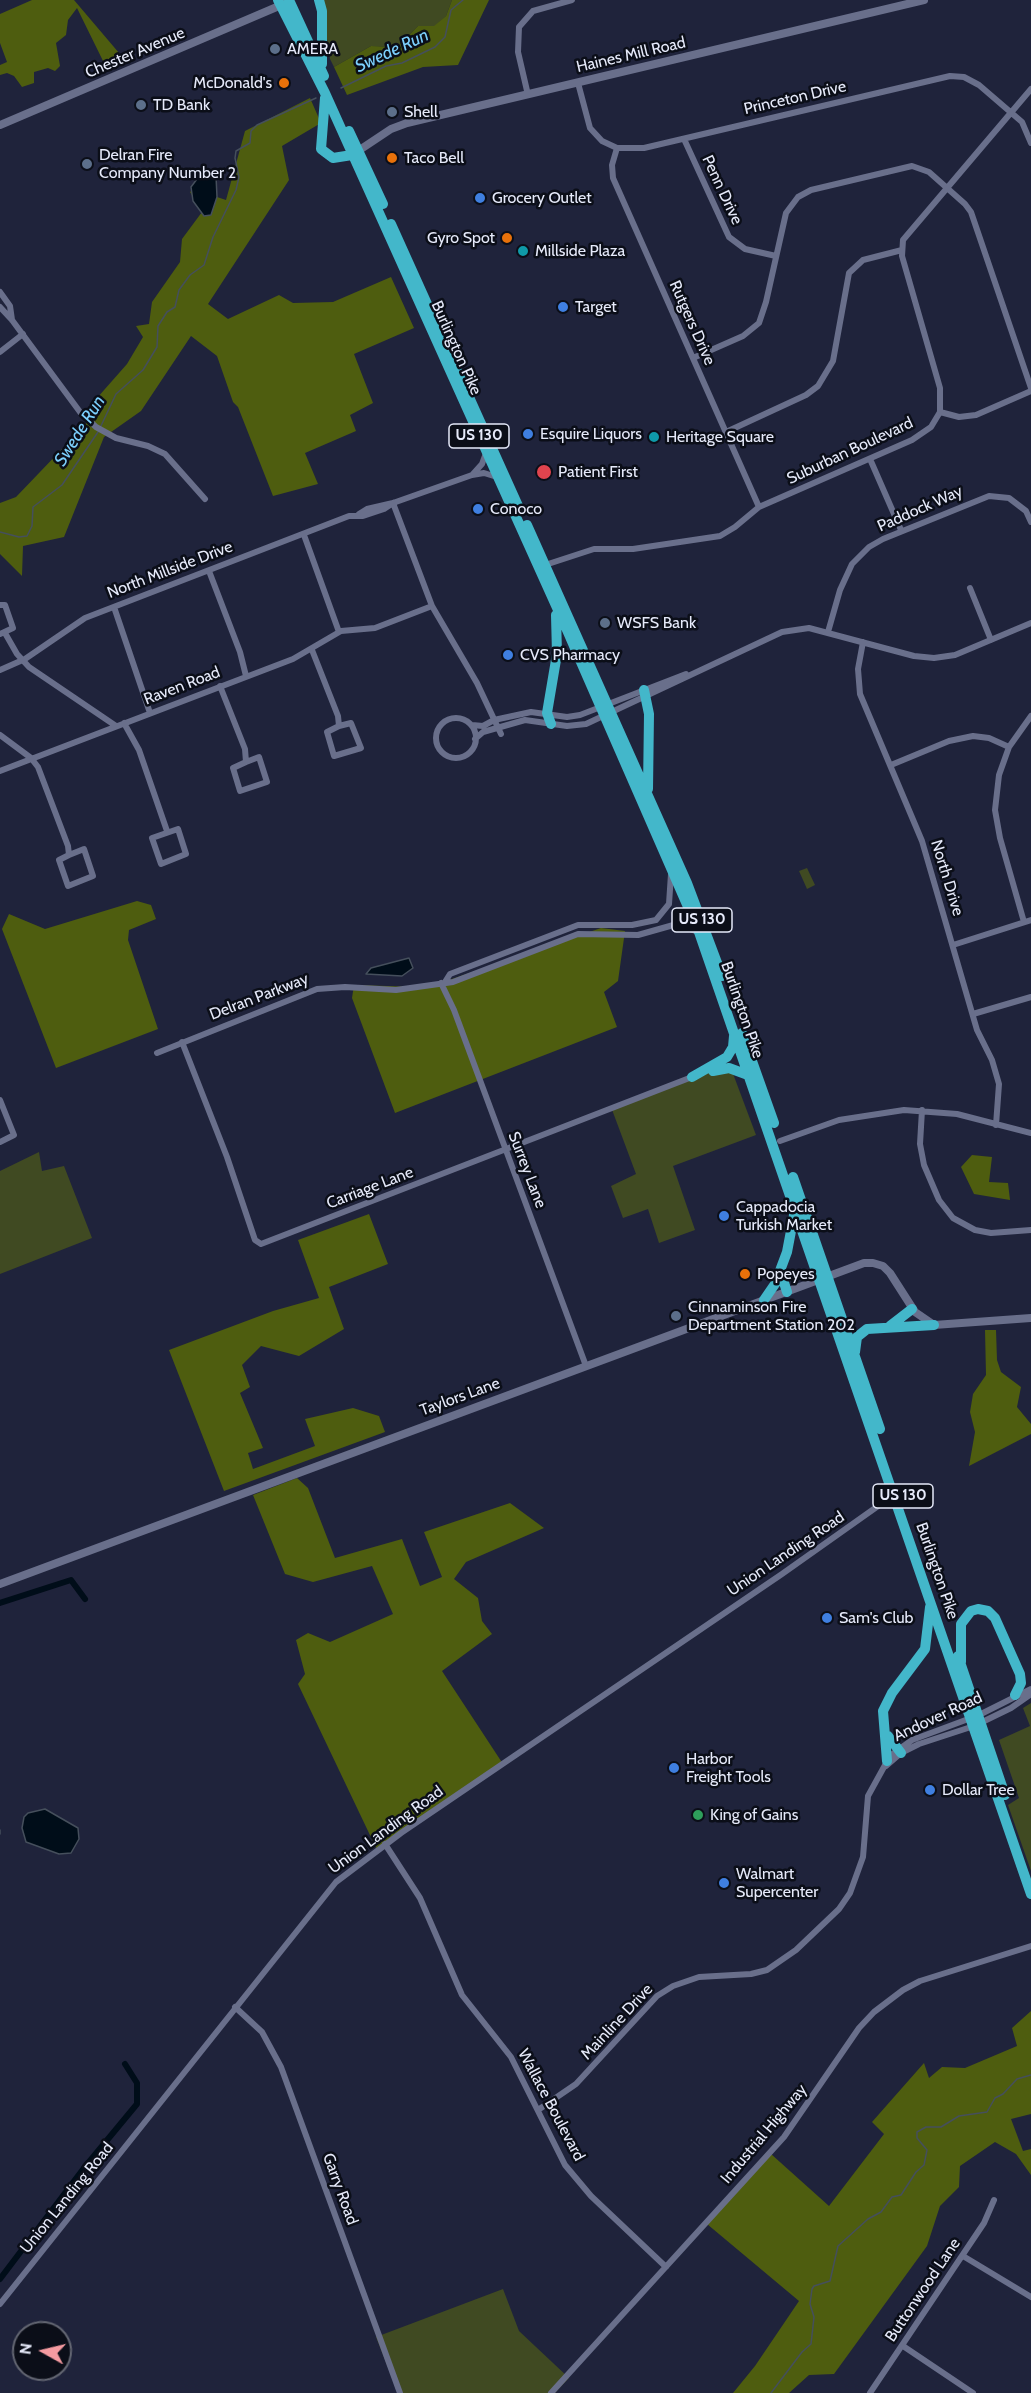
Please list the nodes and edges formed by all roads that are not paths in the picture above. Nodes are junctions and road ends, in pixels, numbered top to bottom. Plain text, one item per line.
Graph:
1 (319, 0) edge
2 (572, 0) edge
3 (924, 0) edge
4 (286, 2) edge
5 (323, 73) junction
6 (578, 83) junction
7 (1031, 89) edge
8 (325, 93) junction
9 (528, 95) junction
10 (1011, 112) junction
11 (0, 125) edge
12 (684, 139) junction
13 (1031, 143) edge
14 (617, 148) junction
15 (355, 152) junction
16 (947, 187) junction
17 (902, 250) junction
18 (776, 256) junction
19 (0, 292) edge
20 (0, 307) edge
21 (12, 320) junction
22 (23, 334) junction
23 (0, 352) edge
24 (693, 358) junction
25 (1031, 389) edge
26 (940, 412) junction
27 (726, 432) junction
28 (486, 452) junction
29 (870, 459) junction
30 (472, 475) junction
31 (498, 478) junction
32 (205, 498) dead end
33 (393, 502) junction
34 (759, 507) junction
35 (1031, 522) edge
36 (901, 530) junction
37 (304, 535) junction
38 (545, 565) junction
39 (209, 571) junction
40 (970, 588) dead end
41 (0, 605) edge
42 (555, 605) junction
43 (432, 606) junction
44 (114, 607) junction
45 (1031, 622) edge
46 (339, 632) junction
47 (828, 632) junction
48 (2, 633) edge
49 (991, 640) junction
50 (863, 642) junction
51 (312, 650) junction
52 (22, 660) junction
53 (0, 670) edge
54 (246, 676) junction
55 (220, 686) junction
56 (645, 693) junction
57 (606, 711) junction
58 (150, 713) junction
59 (1031, 716) edge
60 (549, 718) junction
61 (124, 723) junction
62 (472, 725) junction
63 (116, 726) junction
64 (339, 726) junction
65 (497, 727) junction
66 (0, 735) edge
67 (475, 739) junction
68 (1010, 747) junction
69 (31, 758) junction
70 (246, 762) junction
71 (891, 765) junction
72 (0, 771) edge
73 (648, 795) junction
74 (166, 831) junction
75 (69, 855) junction
76 (669, 863) junction
77 (1028, 921) edge
78 (699, 932) junction
79 (953, 945) junction
80 (443, 982) junction
81 (1031, 997) edge
82 (973, 1014) junction
83 (734, 1030) junction
84 (182, 1041) junction
85 (157, 1053) dead end
86 (748, 1075) junction
87 (693, 1077) junction
88 (0, 1100) edge
89 (922, 1110) junction
90 (996, 1125) junction
91 (1031, 1133) edge
92 (780, 1140) junction
93 (0, 1142) edge
94 (505, 1150) junction
95 (795, 1206) junction
96 (1031, 1230) edge
97 (781, 1269) junction
98 (824, 1278) junction
99 (787, 1292) junction
100 (764, 1300) junction
101 (912, 1309) junction
102 (1031, 1318) edge
103 (934, 1325) junction
104 (887, 1327) junction
105 (855, 1355) junction
106 (586, 1366) junction
107 (895, 1494) junction
108 (0, 1584) edge
109 (931, 1599) junction
110 (961, 1665) junction
111 (1031, 1689) edge
112 (1031, 1694) edge
113 (1015, 1695) junction
114 (976, 1720) junction
115 (885, 1731) junction
116 (899, 1751) junction
117 (885, 1764) junction
118 (385, 1844) junction
119 (1031, 1871) edge
120 (1031, 1894) edge
121 (1031, 1946) edge
122 (235, 2007) junction
123 (538, 2110) junction
124 (994, 2200) dead end
125 (963, 2256) junction
126 (666, 2266) junction
127 (1031, 2297) edge
128 (0, 2304) edge
129 (903, 2346) junction
130 (399, 2393) edge
131 (551, 2393) edge
132 (870, 2393) edge
133 (973, 2393) edge

1 - 5 highway
2 - 9 street
3 - 6 street, Haines Mill Road
4 - 5 highway, Burlington Pike / US 130
4 - 8 highway, Burlington Pike / US 130
4 - 11 street, Chester Avenue
5 - 15 highway, Burlington Pike / US 130
6 - 9 street, Haines Mill Road
6 - 14 street
7 - 10 street
8 - 15 highway, Burlington Pike / US 130
8 - 15 highway
9 - 15 street, Haines Mill Road
10 - 12 street, Princeton Drive
10 - 13 street, Princeton Drive
10 - 16 street
12 - 14 street, Princeton Drive
12 - 18 street, Penn Drive
14 - 24 street, Rutgers Drive
15 - 28 highway, Burlington Pike / US 130
15 - 38 highway, Burlington Pike / US 130
16 - 17 street
16 - 18 street
16 - 25 street
17 - 26 street
17 - 27 street
18 - 24 street
19 - 21 street
20 - 21 street
21 - 22 street
22 - 23 street
22 - 32 street
24 - 27 street, Rutgers Drive
25 - 26 street
26 - 29 street, Suburban Boulevard
27 - 34 street, Rutgers Drive
28 - 30 street
28 - 31 highway, Burlington Pike / US 130
29 - 34 street, Suburban Boulevard
29 - 36 street
30 - 31 street, North Millside Drive
30 - 33 street, North Millside Drive
31 - 42 highway, Burlington Pike / US 130
33 - 37 street, North Millside Drive
33 - 43 street
34 - 38 street, Suburban Boulevard
35 - 36 street, Paddock Way
36 - 47 street, Paddock Way
37 - 39 street, North Millside Drive
37 - 46 street
38 - 57 highway, Burlington Pike / US 130
39 - 44 street, North Millside Drive
39 - 54 street
40 - 49 street
41 - 48 street
42 - 57 highway, Burlington Pike / US 130
42 - 60 highway
43 - 46 street
43 - 65 street
44 - 52 street, North Millside Drive
44 - 58 street
45 - 49 street
46 - 51 street, Raven Road
47 - 50 street
47 - 56 street
48 - 52 street
49 - 50 street
50 - 71 street, North Drive
51 - 54 street, Raven Road
51 - 64 street
52 - 53 street, North Millside Drive
52 - 63 street
54 - 55 street, Raven Road
55 - 58 street, Raven Road
55 - 70 street
56 - 57 street
56 - 73 highway
57 - 60 street
57 - 60 street
57 - 73 highway, Burlington Pike / US 130
57 - 76 highway, Burlington Pike / US 130
58 - 61 street, Raven Road
59 - 68 street
60 - 65 street
60 - 65 street
61 - 63 street, Raven Road
61 - 74 street
62 - 65 street
62 - 67 street
62 - 67 street
63 - 69 street, Raven Road
64 - 64 street
65 - 67 street
66 - 69 street
68 - 71 street
68 - 77 street
69 - 72 street, Raven Road
69 - 75 street
70 - 70 street
71 - 79 street, North Drive
73 - 92 highway, Burlington Pike / US 130
74 - 74 street
75 - 75 street
76 - 78 highway, Burlington Pike / US 130
76 - 80 street, Delran Parkway
77 - 79 street
78 - 80 street, Delran Parkway
78 - 83 highway, Burlington Pike / US 130
79 - 82 street, North Drive
80 - 84 street, Delran Parkway
80 - 94 street, Surrey Lane
81 - 82 street
82 - 90 street, North Drive
83 - 86 highway, Burlington Pike / US 130
83 - 87 highway
84 - 85 street, Delran Parkway
84 - 94 street, Carriage Lane
86 - 87 highway
86 - 95 highway, Burlington Pike / US 130
87 - 94 street, Carriage Lane
88 - 93 street
89 - 90 street
89 - 92 street
89 - 96 street
90 - 91 street
92 - 98 highway, Burlington Pike / US 130
94 - 106 street, Surrey Lane
95 - 97 highway
95 - 98 highway, Burlington Pike / US 130
97 - 99 highway
97 - 100 highway
98 - 99 street, Taylors Lane
98 - 101 street, Taylors Lane
98 - 105 highway, Burlington Pike / US 130
98 - 107 highway, Burlington Pike / US 130
99 - 100 street, Taylors Lane
100 - 106 street, Taylors Lane
101 - 103 street
101 - 104 highway
102 - 103 street
103 - 104 highway
104 - 105 highway
105 - 110 highway, Burlington Pike / US 130
106 - 108 street, Taylors Lane
107 - 109 highway, Burlington Pike / US 130
107 - 118 street, Union Landing Road
109 - 114 highway, Burlington Pike / US 130
109 - 115 highway
110 - 113 highway
110 - 114 highway, Burlington Pike / US 130
111 - 113 street, Andover Road
112 - 114 street, Andover Road
113 - 114 street, Andover Road
114 - 116 street, Andover Road
114 - 119 highway, Burlington Pike / US 130
114 - 120 highway, Burlington Pike / US 130
115 - 116 highway
115 - 117 highway
116 - 117 street, Andover Road
117 - 123 street, Mainline Drive
118 - 122 street, Union Landing Road
118 - 123 street, Wallace Boulevard
121 - 126 street, Industrial Highway
122 - 128 street, Union Landing Road
122 - 130 street, Garry Road
123 - 126 street, Wallace Boulevard
124 - 125 street, Buttonwood Lane
125 - 127 street
125 - 129 street, Buttonwood Lane
126 - 131 street, Industrial Highway
129 - 132 street, Buttonwood Lane
129 - 133 street

